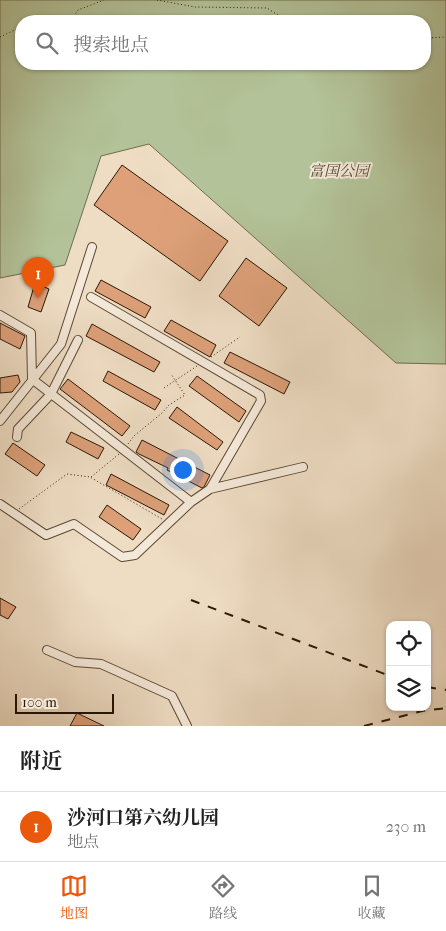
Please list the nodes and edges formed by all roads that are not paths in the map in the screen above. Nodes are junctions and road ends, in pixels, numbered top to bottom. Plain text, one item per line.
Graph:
1 (92, 247) dead end
2 (91, 297) dead end
3 (0, 315) edge
4 (78, 340) dead end
5 (32, 380) junction
6 (51, 394) junction
7 (0, 420) edge
8 (17, 437) dead end
9 (303, 467) dead end
10 (210, 489) junction
11 (191, 502) junction
12 (0, 504) edge
13 (48, 650) dead end
14 (187, 726) edge

1 - 5 street
2 - 10 street
3 - 5 street
4 - 6 street
5 - 6 street
5 - 7 street
6 - 8 street
6 - 11 street
9 - 10 street
10 - 11 street
11 - 12 street
13 - 14 street

